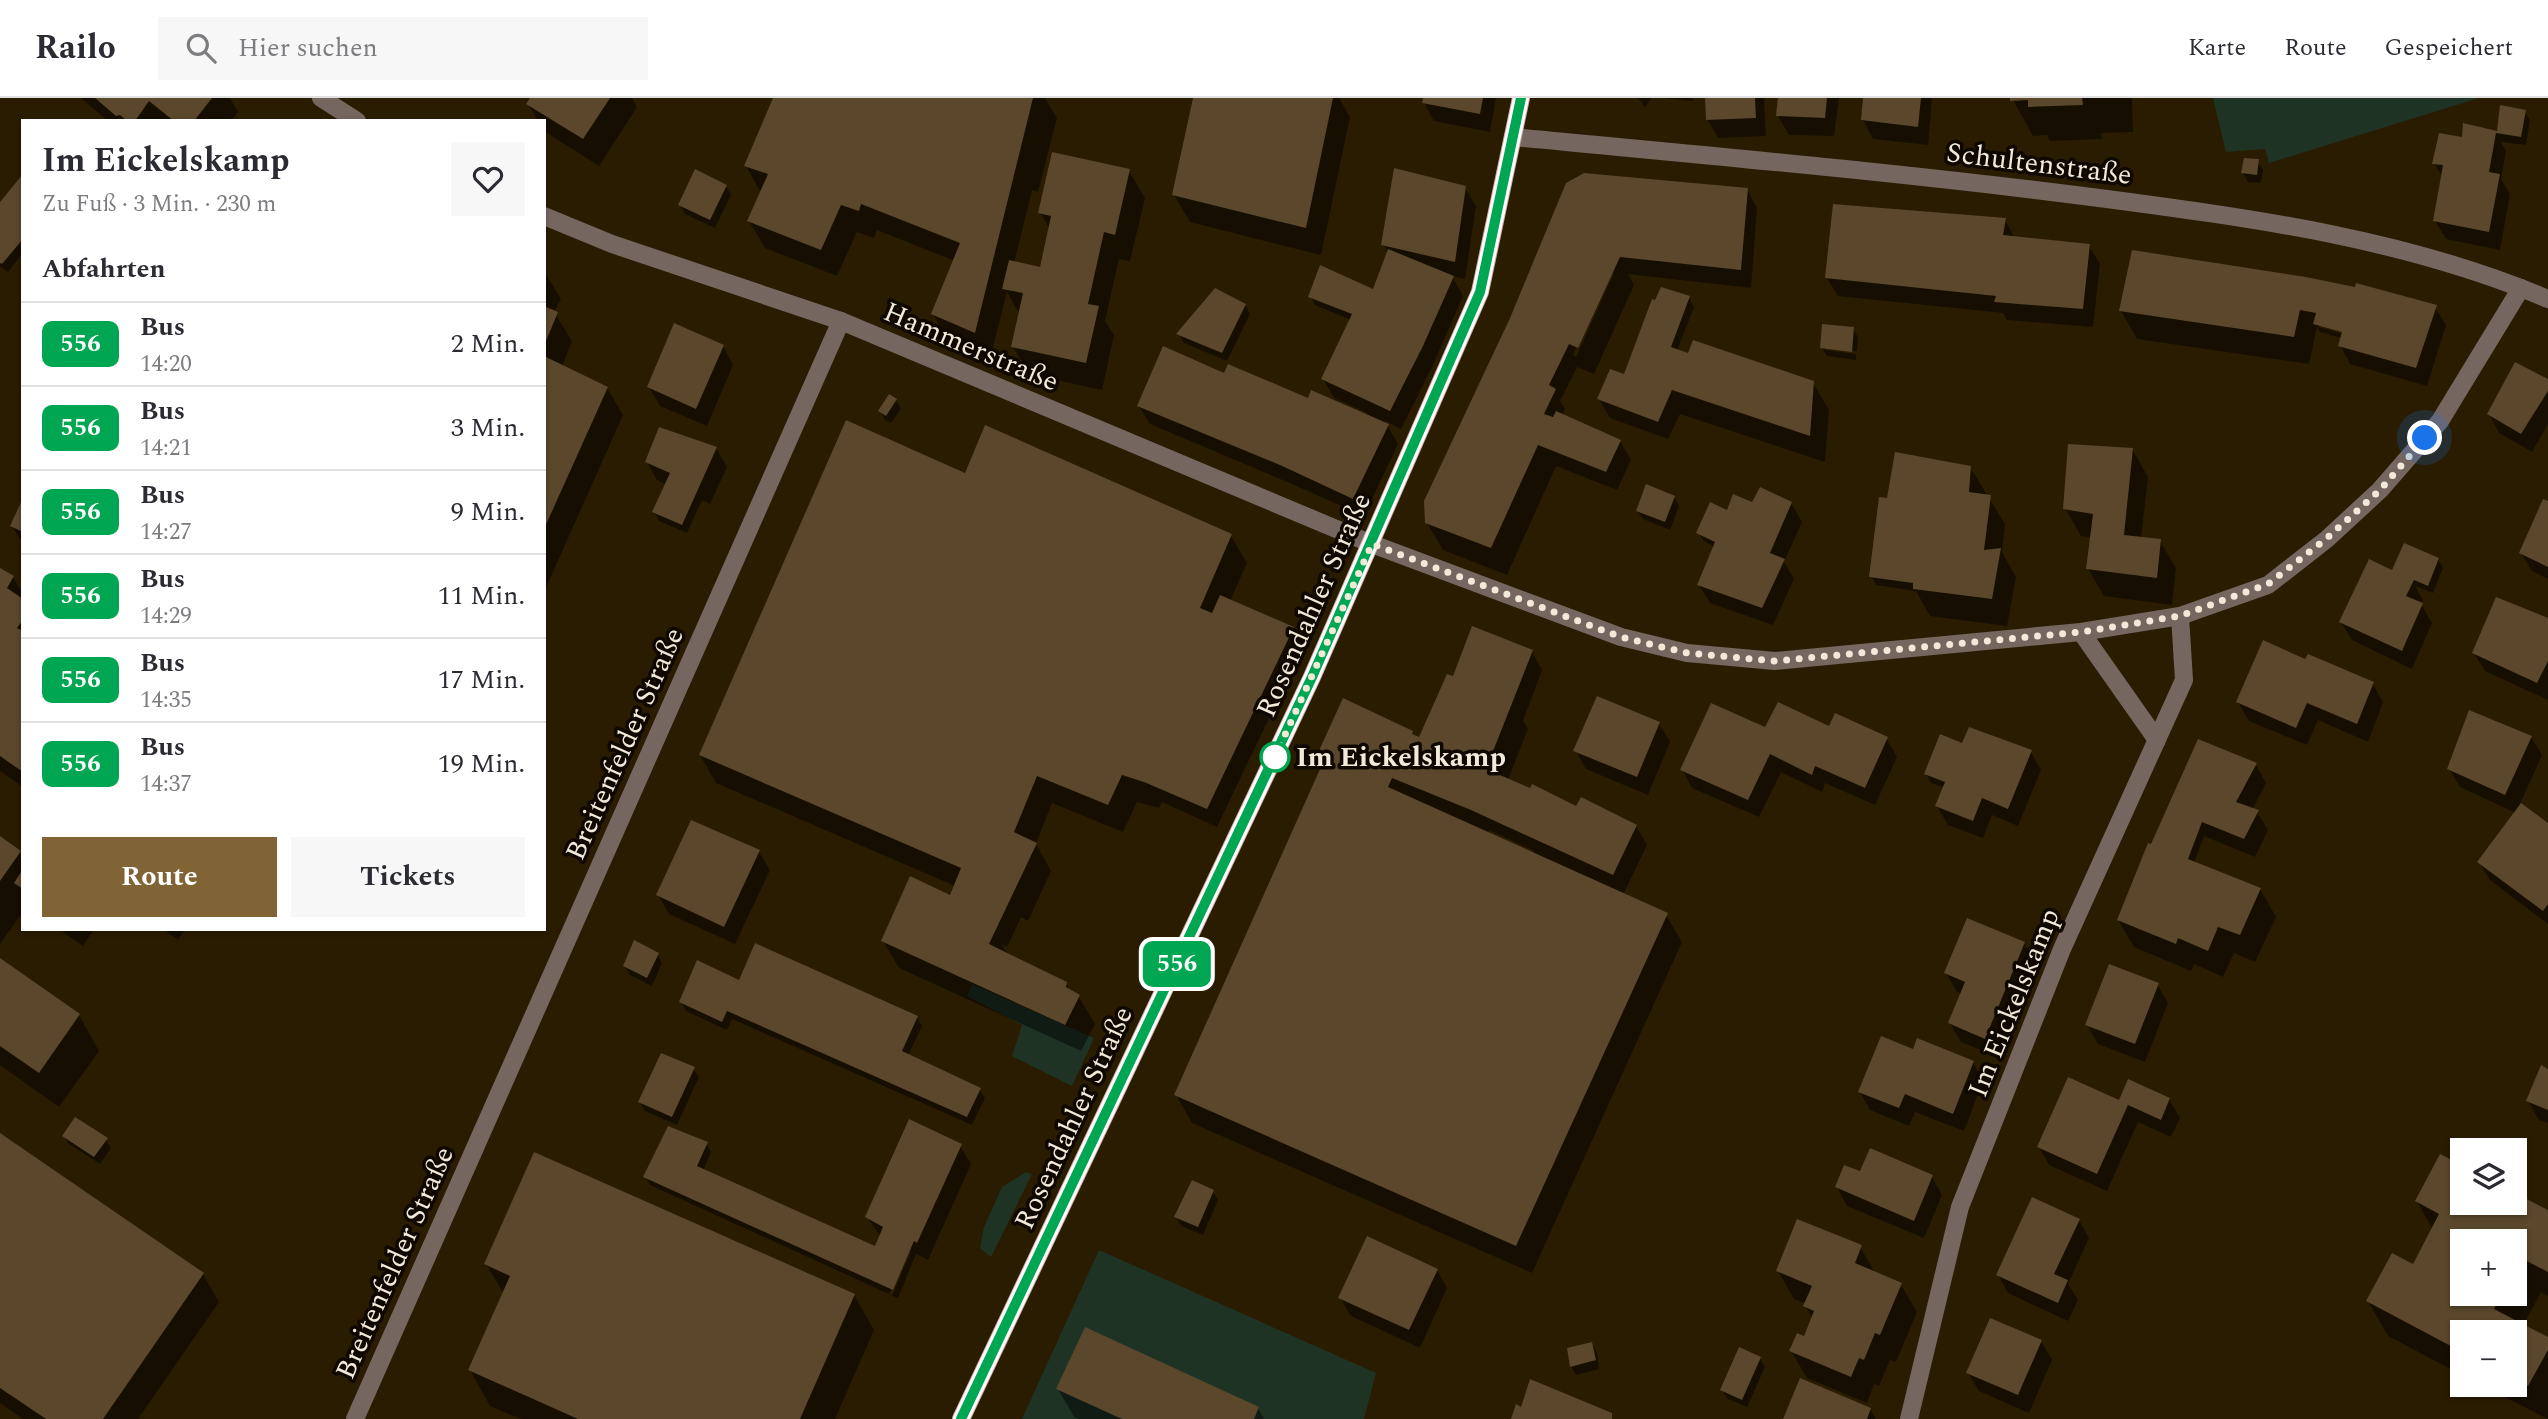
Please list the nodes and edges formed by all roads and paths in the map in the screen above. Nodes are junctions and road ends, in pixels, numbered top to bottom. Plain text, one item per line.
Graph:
1 (321, 98) edge
2 (1521, 98) edge
3 (355, 119) edge
4 (1513, 137) junction
5 (546, 217) edge
6 (2521, 288) junction
7 (2548, 299) edge
8 (841, 321) junction
9 (1372, 544) junction
10 (2180, 616) junction
11 (2081, 632) junction
12 (2157, 740) junction
13 (355, 1419) edge
14 (961, 1419) edge
15 (1909, 1419) edge

1 - 3 street
2 - 4 main road, Rosendahler Straße
4 - 6 street, Schultenstraße
4 - 9 main road, Rosendahler Straße
5 - 8 street, Hammerstraße
6 - 7 street, Schultenstraße
6 - 10 street
8 - 9 street, Hammerstraße
8 - 13 street, Breitenfelder Straße
9 - 11 street
9 - 14 main road, Rosendahler Straße
10 - 11 street
10 - 12 street, Im Eickelskamp
11 - 12 street
12 - 15 street, Im Eickelskamp

